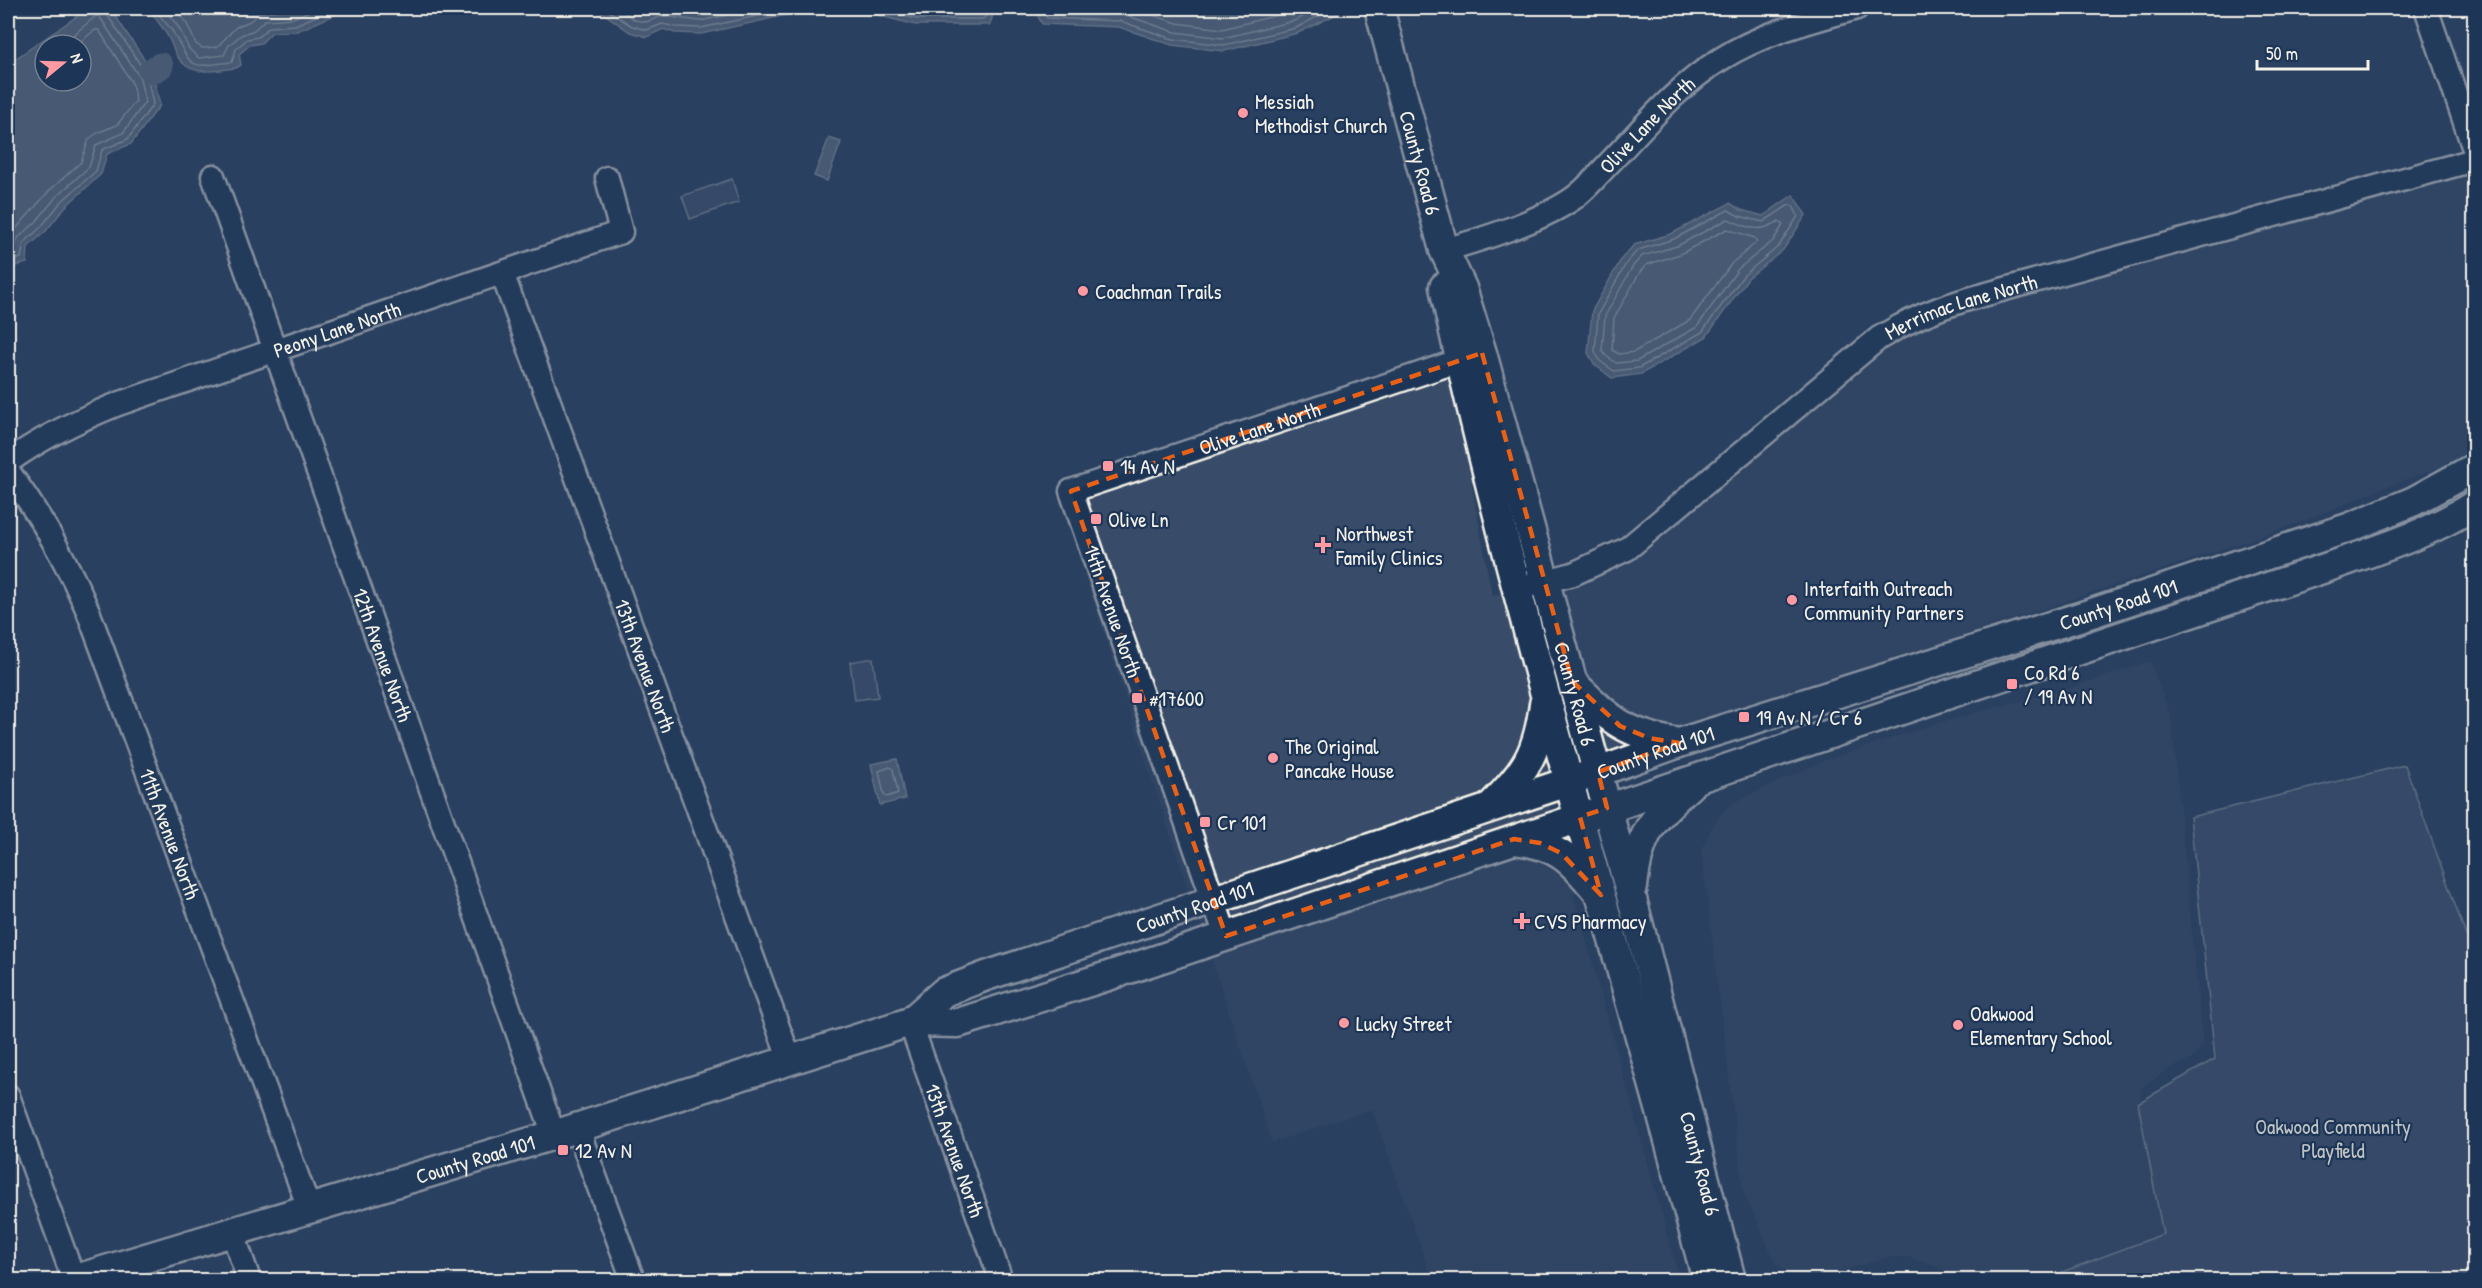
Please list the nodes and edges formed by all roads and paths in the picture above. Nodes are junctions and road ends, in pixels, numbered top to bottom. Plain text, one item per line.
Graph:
1 (1379, 8) edge
2 (1857, 8) edge
3 (2426, 8) edge
4 (2475, 149) edge
5 (2475, 160) edge
6 (213, 176) dead end
7 (607, 178) dead end
8 (1444, 250) junction
9 (501, 273) junction
10 (275, 351) junction
11 (1471, 356) junction
12 (8, 462) edge
13 (2475, 468) edge
14 (8, 471) edge
15 (1071, 491) joint
16 (2475, 505) edge
17 (1531, 585) junction
18 (1572, 681) junction
19 (1545, 696) junction
20 (1679, 743) junction
21 (1598, 772) junction
22 (1696, 780) junction
23 (1569, 781) junction
24 (1490, 807) junction
25 (1607, 808) junction
26 (1580, 817) junction
27 (1514, 839) junction
28 (1601, 895) junction
29 (1214, 898) junction
30 (1632, 898) junction
31 (1226, 936) junction
32 (910, 1022) junction
33 (790, 1060) junction
34 (8, 1096) edge
35 (567, 1131) junction
36 (309, 1208) junction
37 (232, 1232) junction
38 (74, 1280) edge
39 (249, 1281) edge
40 (633, 1281) edge
41 (1001, 1281) edge
42 (1707, 1281) edge
43 (1731, 1281) edge

1 - 8 main road, County Road 6
2 - 8 street, Olive Lane North
3 - 4 street
5 - 17 street, Merrimac Lane North
6 - 10 street, 12th Avenue North
7 - 9 street, Peony Lane North
8 - 11 main road, County Road 6
9 - 10 street, Peony Lane North
9 - 33 street, 13th Avenue North
10 - 12 street, Peony Lane North
10 - 35 street, 12th Avenue North
11 - 15 street, Olive Lane North
11 - 17 main road, County Road 6
13 - 20 main road, County Road 101
14 - 36 street, 11th Avenue North
15 - 29 street, 14th Avenue North
16 - 22 main road, County Road 101
17 - 18 main road, County Road 6
17 - 19 main road, County Road 6
18 - 20 main road
18 - 21 main road, County Road 6
19 - 23 main road, County Road 6
19 - 24 main road
20 - 21 main road, County Road 101
21 - 23 main road, County Road 101
21 - 25 main road, County Road 6
22 - 25 main road, County Road 101
22 - 30 main road
23 - 24 main road, County Road 101
23 - 26 main road, County Road 6
24 - 29 main road, County Road 101
25 - 26 main road, County Road 101
25 - 30 main road, County Road 6
26 - 27 main road, County Road 101
26 - 28 main road, County Road 6
27 - 28 main road
27 - 31 main road, County Road 101
28 - 42 main road, County Road 6
29 - 31 street, 14th Avenue North
29 - 32 main road, County Road 101
30 - 43 main road, County Road 6
31 - 32 main road, County Road 101
32 - 33 main road, County Road 101
32 - 41 street, 13th Avenue North
33 - 35 main road, County Road 101
34 - 38 street
35 - 36 main road, County Road 101
35 - 40 street, 12th Avenue North
36 - 37 main road, County Road 101
37 - 38 main road, County Road 101
37 - 39 street

